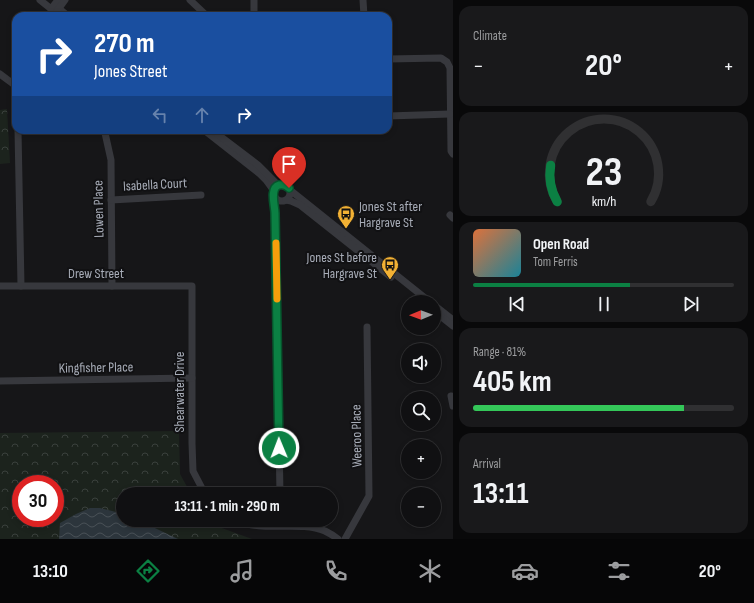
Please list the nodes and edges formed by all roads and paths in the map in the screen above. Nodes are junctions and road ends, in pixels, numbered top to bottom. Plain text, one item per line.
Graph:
1 (40, 0) edge
2 (48, 0) edge
3 (66, 0) edge
4 (190, 0) edge
5 (254, 0) edge
6 (363, 0) edge
7 (57, 9) edge
8 (203, 12) edge
9 (254, 12) edge
10 (364, 12) edge
11 (392, 59) edge
12 (450, 60) edge
13 (0, 74) edge
14 (12, 83) edge
15 (450, 114) junction
16 (392, 116) edge
17 (18, 134) edge
18 (105, 134) edge
19 (209, 134) edge
20 (217, 134) edge
21 (453, 154) edge
22 (275, 190) junction
23 (290, 190) junction
24 (201, 195) dead end
25 (111, 200) junction
26 (285, 201) junction
27 (275, 213) junction
28 (0, 286) edge
29 (21, 286) junction
30 (112, 286) junction
31 (192, 286) joint
32 (414, 295) edge
33 (421, 295) edge
34 (441, 311) edge
35 (441, 317) edge
36 (453, 320) edge
37 (453, 326) edge
38 (367, 327) dead end
39 (192, 378) junction
40 (0, 381) edge
41 (450, 396) dead end
42 (453, 406) edge
43 (201, 487) edge
44 (280, 487) edge
45 (309, 527) edge
46 (338, 539) edge
47 (345, 539) edge

1 - 7 street
2 - 7 street
3 - 7 street
4 - 8 street
5 - 9 street
6 - 10 street
11 - 12 street
12 - 15 street
13 - 14 street
15 - 16 street
15 - 21 street
17 - 29 street
18 - 25 street, Lowen Place
19 - 22 street
20 - 22 street
22 - 23 street
22 - 26 street
22 - 27 street
23 - 26 street
23 - 33 street
24 - 25 street, Isabella Court
25 - 30 street, Lowen Place
26 - 27 street
26 - 32 street
27 - 44 street
28 - 29 street, Drew Street
29 - 30 street, Drew Street
30 - 31 street, Drew Street
31 - 39 street, Shearwater Drive
34 - 36 street
35 - 37 street
38 - 47 street, Weeroo Place
39 - 40 street, Kingfisher Place
39 - 43 street, Shearwater Drive
41 - 42 street
45 - 46 street

